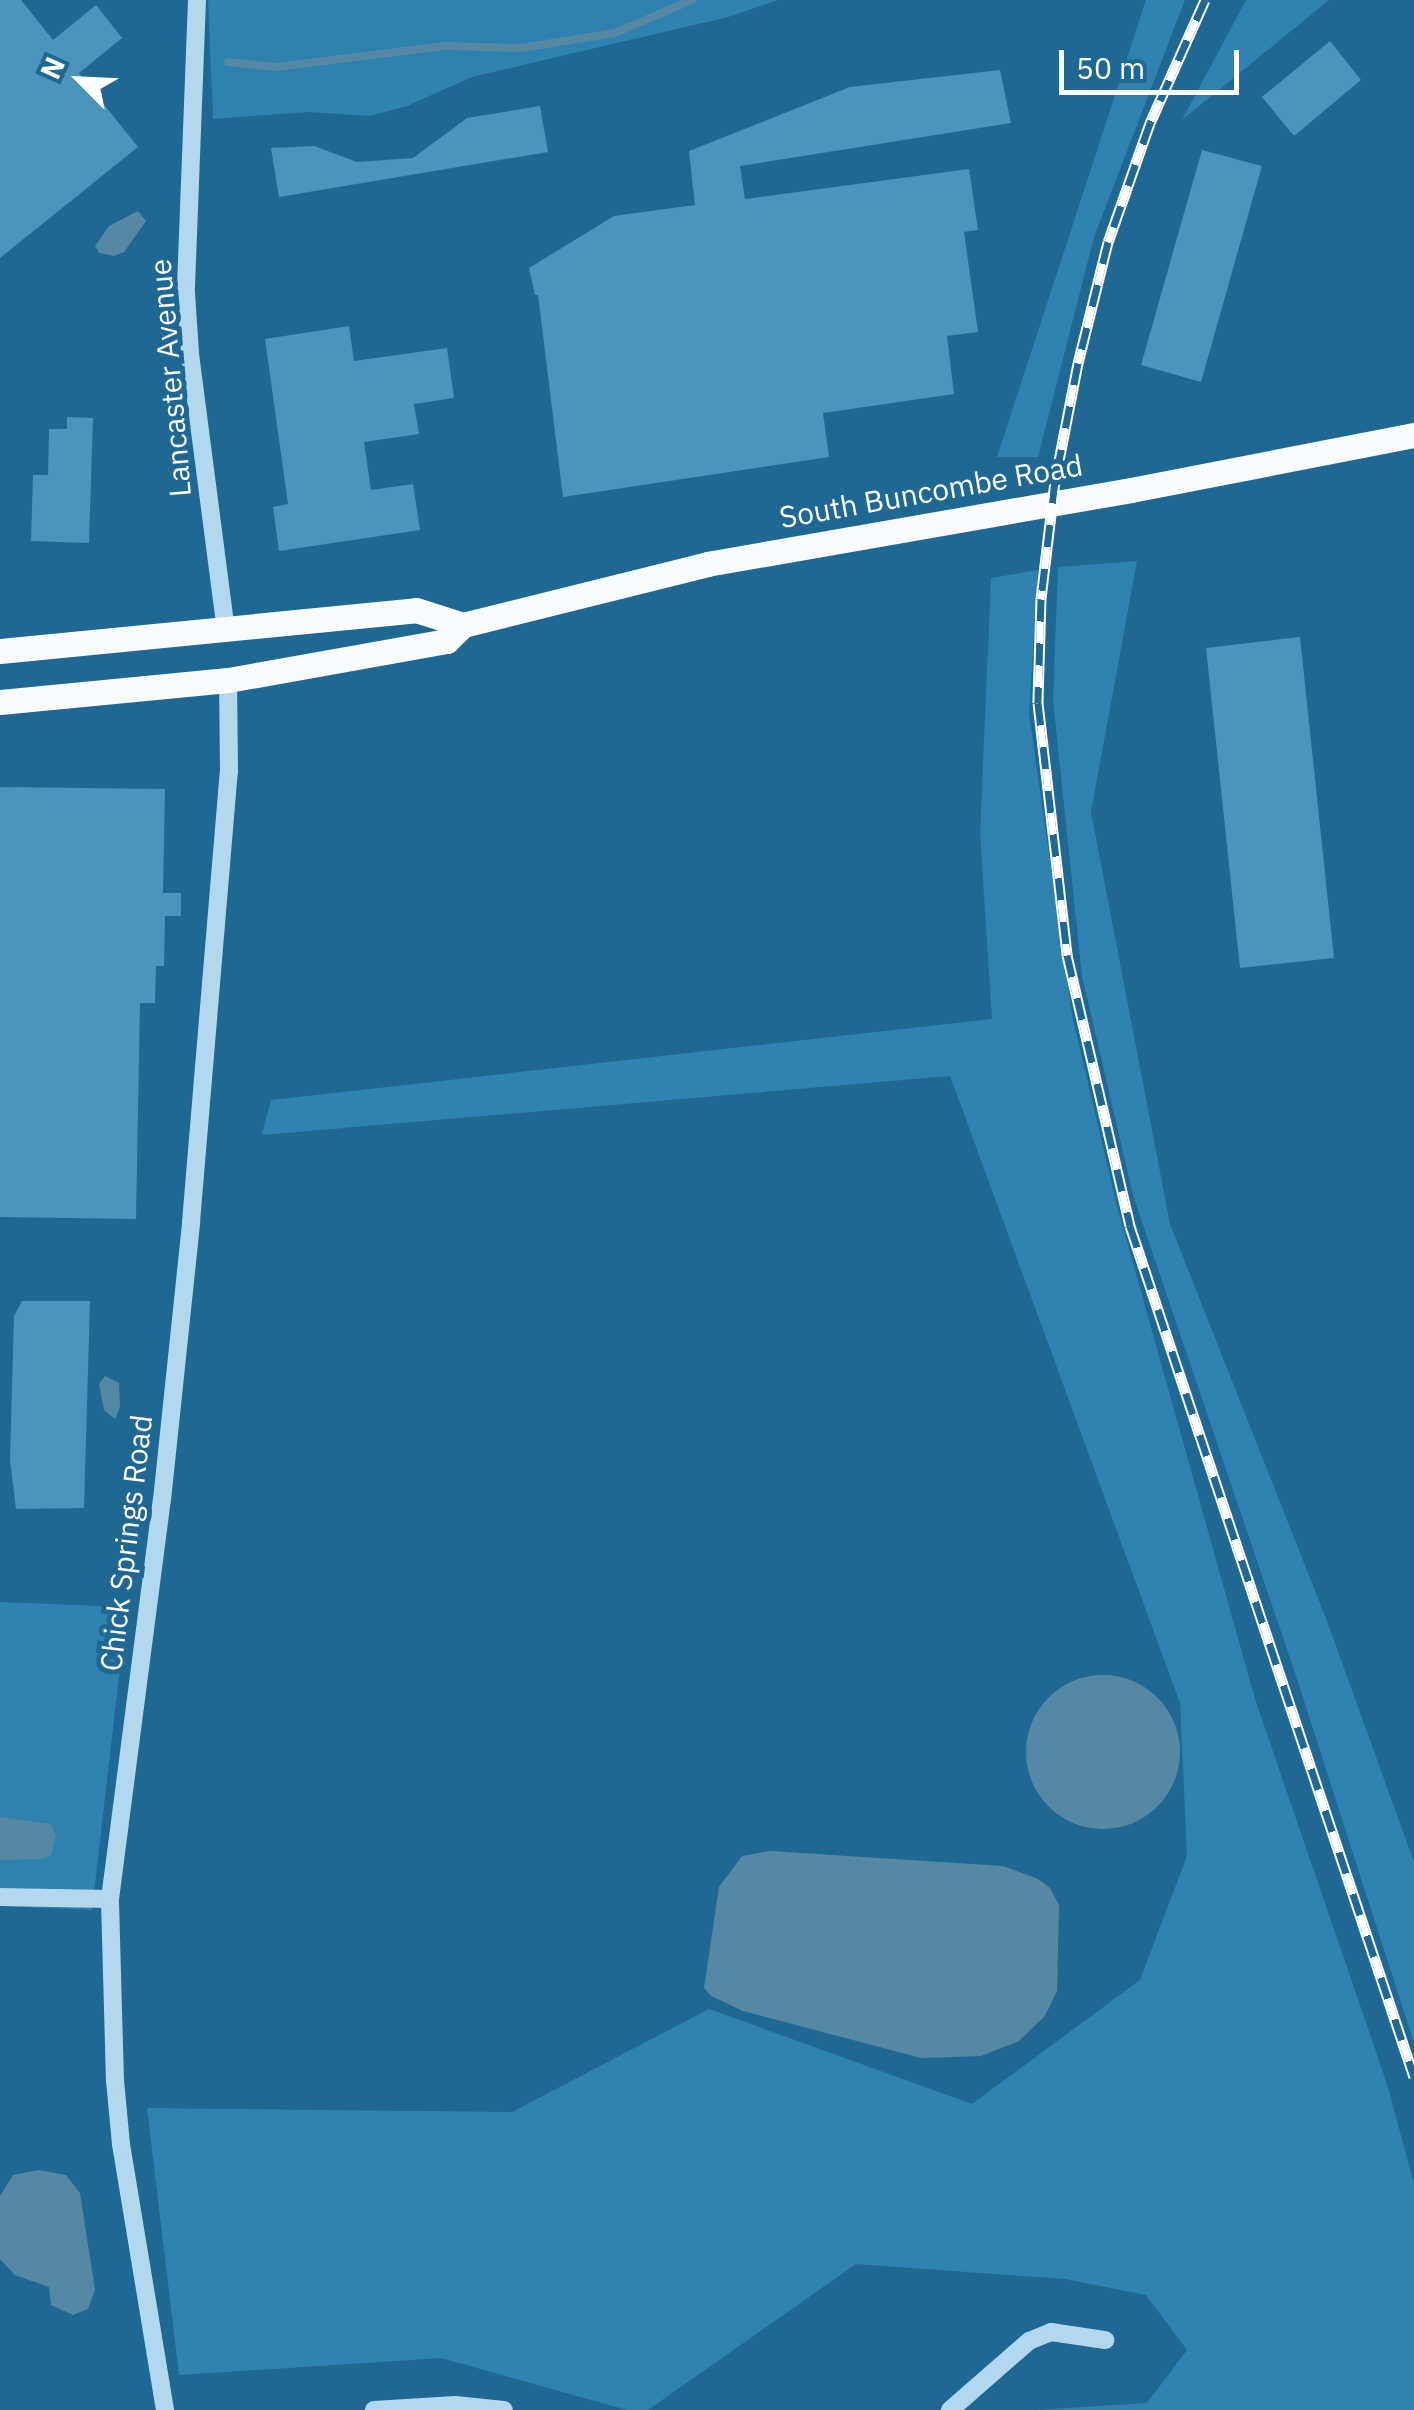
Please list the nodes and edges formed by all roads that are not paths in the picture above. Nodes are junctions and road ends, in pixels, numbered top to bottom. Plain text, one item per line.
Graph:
1 (197, 0) edge
2 (1414, 435) edge
3 (463, 625) junction
4 (226, 630) junction
5 (0, 651) edge
6 (228, 680) junction
7 (0, 702) edge
8 (0, 1897) edge
9 (110, 1899) junction
10 (1105, 2340) dead end
11 (165, 2410) edge
12 (374, 2410) edge
13 (504, 2410) edge
14 (950, 2410) edge

1 - 4 street, Lancaster Avenue
2 - 3 main road, South Buncombe Road
3 - 4 main road
3 - 6 main road, South Buncombe Road
4 - 5 main road
6 - 7 main road, South Buncombe Road
6 - 9 street, Chick Springs Road
8 - 9 street
9 - 11 street, Chick Springs Road
10 - 14 street
12 - 13 street

